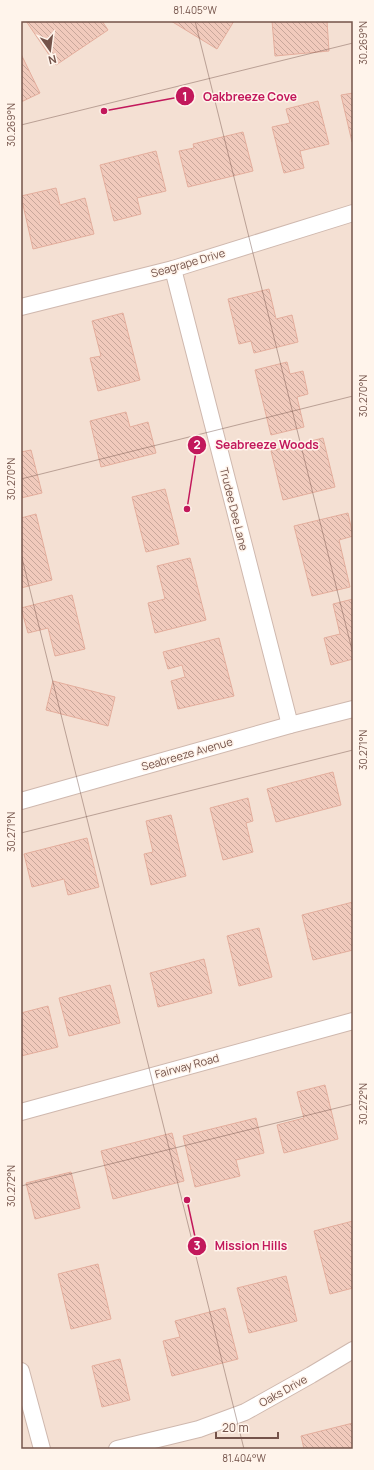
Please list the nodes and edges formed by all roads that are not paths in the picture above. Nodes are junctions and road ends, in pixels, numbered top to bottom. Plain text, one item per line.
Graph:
1 (353, 214) edge
2 (173, 269) junction
3 (21, 307) edge
4 (353, 709) edge
5 (290, 725) junction
6 (21, 801) edge
7 (353, 1021) edge
8 (21, 1112) edge
9 (353, 1350) edge
10 (21, 1371) edge
11 (42, 1449) edge
12 (117, 1449) edge

1 - 2 street, Seagrape Drive
2 - 3 street, Seagrape Drive
2 - 5 street, Trudee Dee Lane
4 - 5 street, Seabreeze Avenue
5 - 6 street, Seabreeze Avenue
7 - 8 street, Fairway Road
9 - 12 street, Oaks Drive
10 - 11 street

